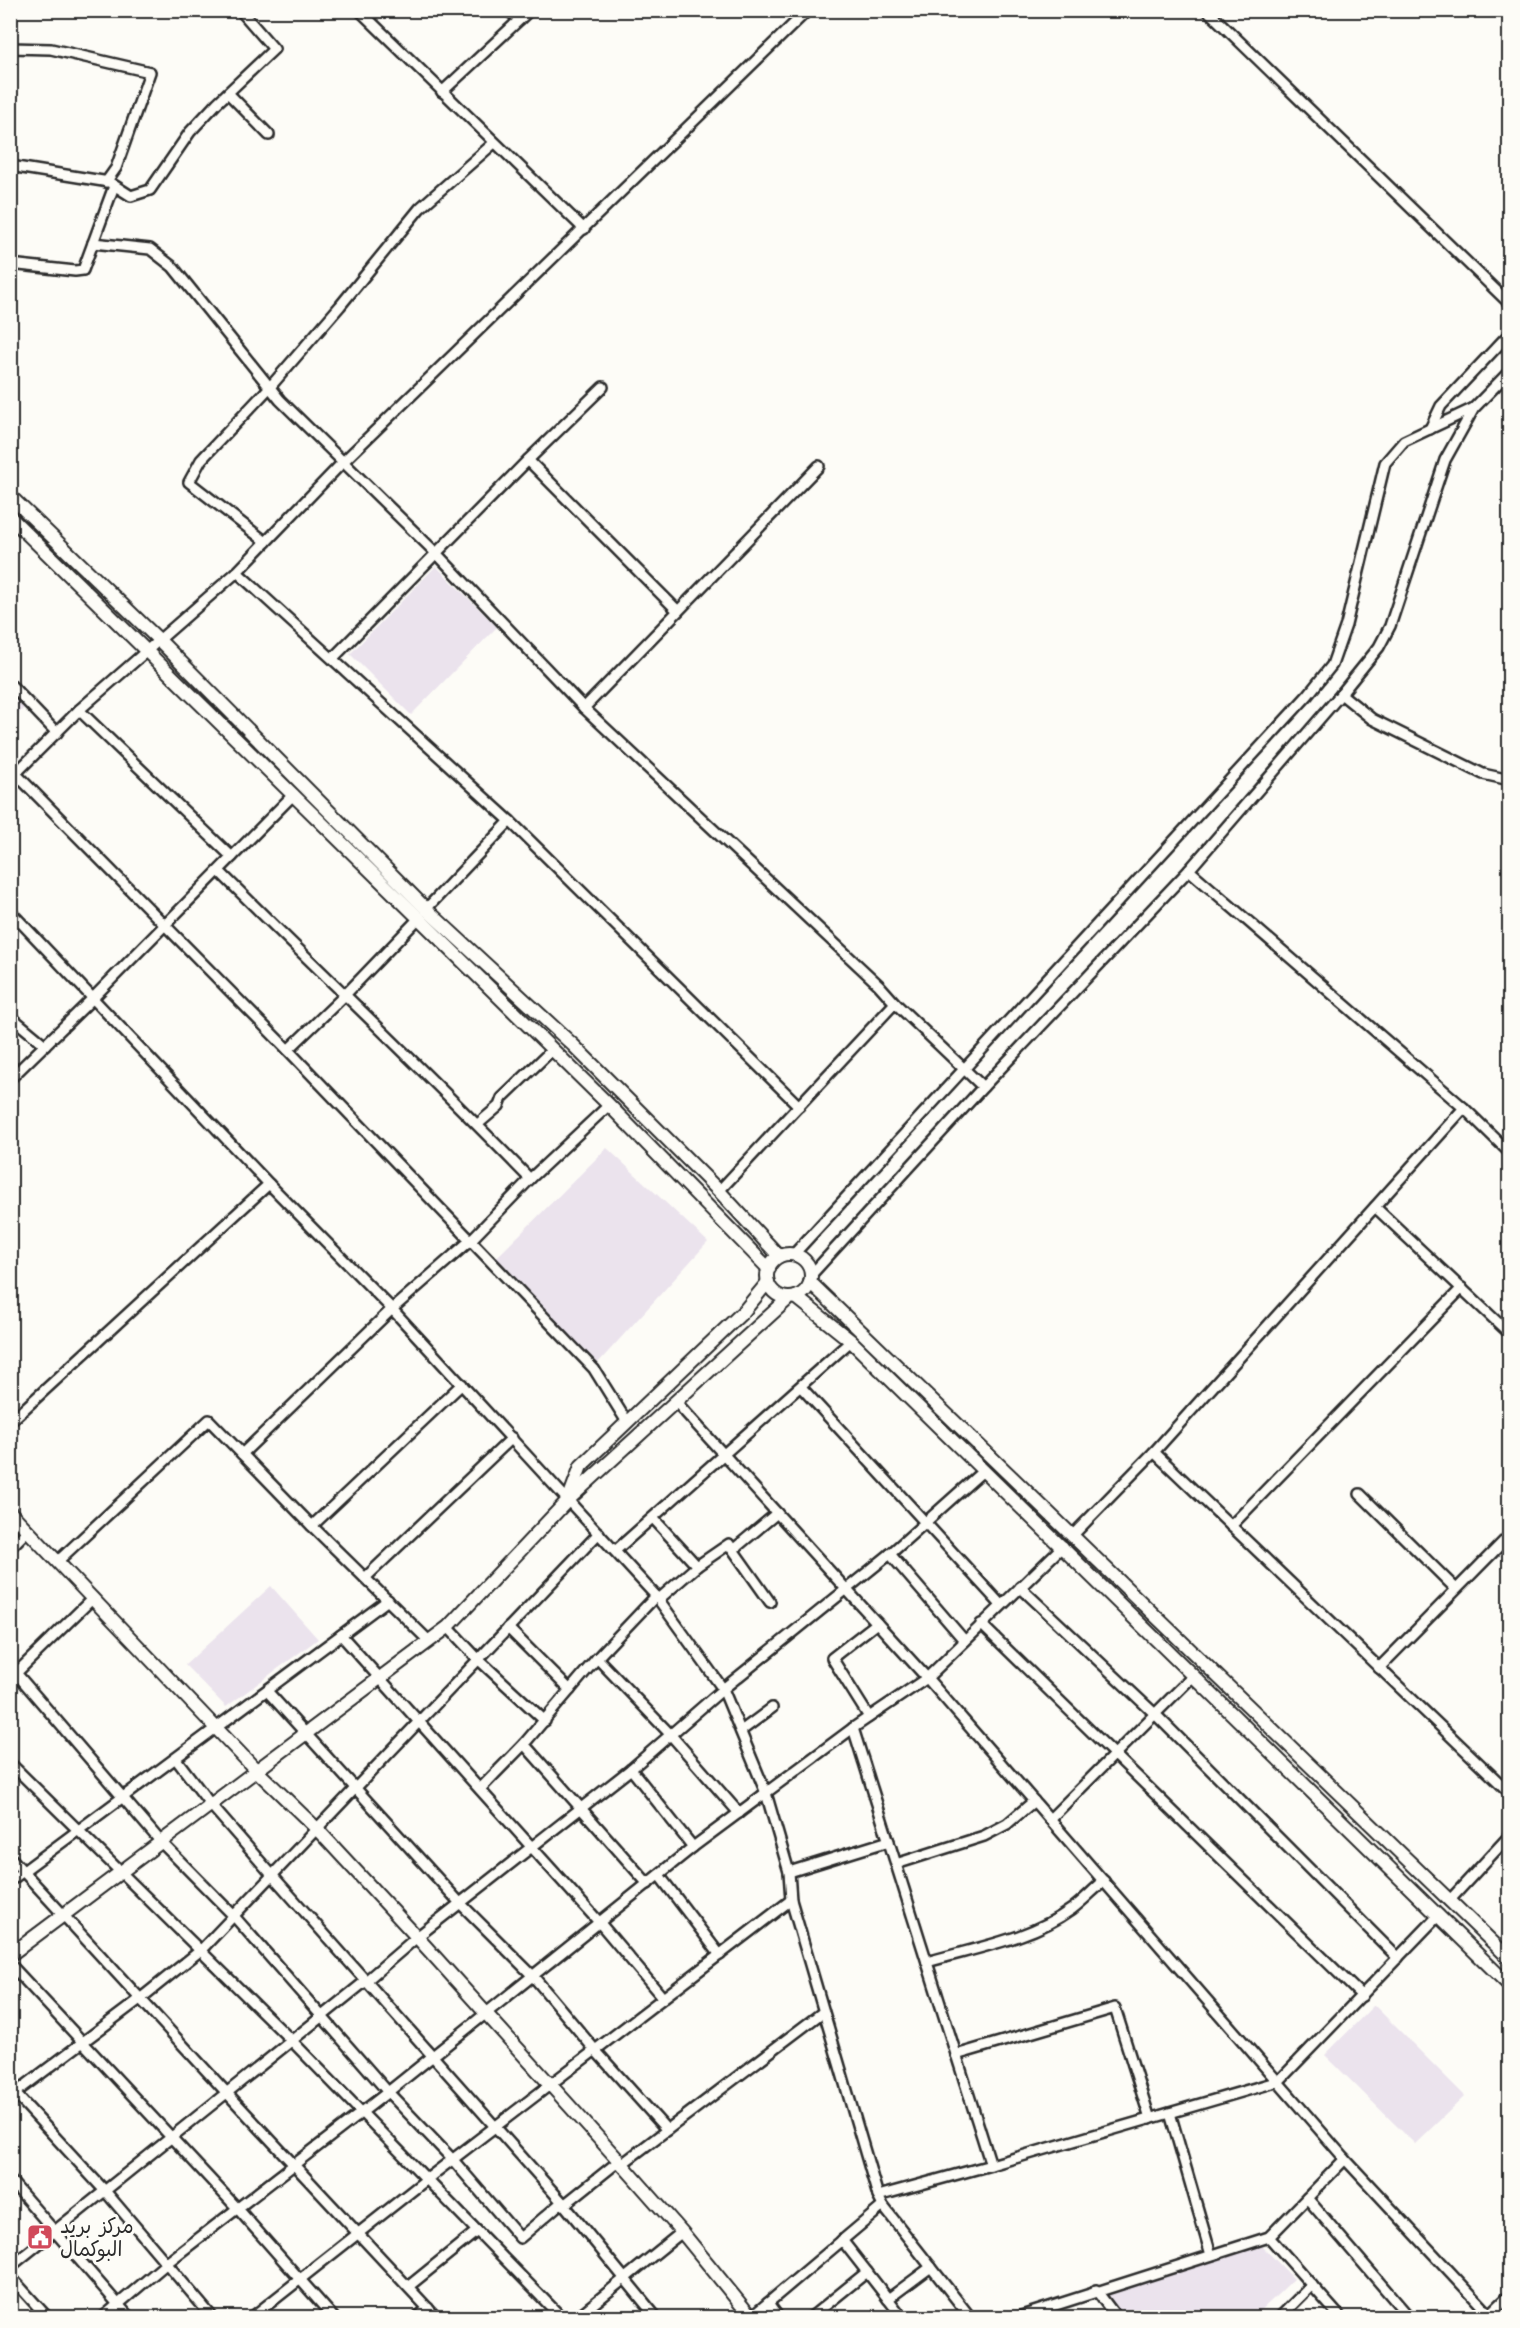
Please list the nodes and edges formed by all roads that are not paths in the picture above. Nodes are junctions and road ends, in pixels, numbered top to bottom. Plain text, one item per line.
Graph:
1 (240, 10) edge
2 (358, 10) edge
3 (507, 10) edge
4 (530, 10) edge
5 (807, 10) edge
6 (1208, 10) edge
7 (519, 19) junction
8 (10, 48) edge
9 (442, 92) junction
10 (228, 93) junction
11 (269, 135) dead end
12 (495, 143) junction
13 (10, 166) edge
14 (110, 184) junction
15 (584, 229) junction
16 (93, 243) junction
17 (10, 264) edge
18 (1509, 304) edge
19 (1509, 333) edge
20 (1509, 371) edge
21 (1501, 379) junction
22 (270, 387) junction
23 (603, 387) dead end
24 (1509, 387) edge
25 (1474, 408) junction
26 (1430, 429) junction
27 (528, 460) junction
28 (344, 461) junction
29 (819, 466) dead end
30 (10, 496) edge
31 (10, 517) edge
32 (266, 542) junction
33 (437, 554) junction
34 (237, 572) junction
35 (678, 611) junction
36 (160, 641) junction
37 (147, 652) junction
38 (333, 658) junction
39 (10, 684) edge
40 (1341, 694) junction
41 (584, 708) junction
42 (79, 710) junction
43 (57, 733) junction
44 (13, 776) edge
45 (1509, 780) edge
46 (294, 794) junction
47 (510, 821) junction
48 (232, 857) junction
49 (1189, 870) junction
50 (219, 871) junction
51 (10, 911) edge
52 (423, 913) junction
53 (164, 926) junction
54 (344, 996) junction
55 (93, 998) junction
56 (895, 1003) junction
57 (10, 1016) edge
58 (45, 1045) junction
59 (288, 1050) junction
60 (552, 1050) junction
61 (965, 1070) junction
62 (10, 1079) edge
63 (982, 1088) junction
64 (609, 1105) junction
65 (799, 1106) junction
66 (1464, 1108) junction
67 (478, 1124) junction
68 (1509, 1153) edge
69 (530, 1179) junction
70 (269, 1184) junction
71 (719, 1191) junction
72 (1375, 1207) junction
73 (471, 1240) junction
74 (794, 1254) junction
75 (779, 1256) junction
76 (769, 1269) junction
77 (811, 1278) junction
78 (768, 1282) junction
79 (1461, 1288) junction
80 (792, 1297) junction
81 (392, 1309) junction
82 (1509, 1334) edge
83 (851, 1341) junction
84 (462, 1384) junction
85 (801, 1387) junction
86 (676, 1402) junction
87 (10, 1422) edge
88 (627, 1422) junction
89 (512, 1438) junction
90 (1154, 1452) junction
91 (242, 1454) junction
92 (724, 1455) junction
93 (984, 1470) junction
94 (1360, 1494) dead end
95 (568, 1499) junction
96 (10, 1512) edge
97 (777, 1514) junction
98 (653, 1518) junction
99 (926, 1523) junction
100 (312, 1526) junction
101 (1231, 1526) junction
102 (28, 1530) junction
103 (599, 1533) junction
104 (1509, 1535) edge
105 (1072, 1536) junction
106 (1063, 1546) junction
107 (10, 1548) edge
108 (734, 1549) junction
109 (615, 1551) junction
110 (890, 1554) junction
111 (58, 1562) junction
112 (697, 1566) junction
113 (364, 1578) junction
114 (1020, 1587) junction
115 (1456, 1589) junction
116 (846, 1590) junction
117 (658, 1597) junction
118 (93, 1598) junction
119 (388, 1600) junction
120 (770, 1602) dead end
121 (1001, 1605) junction
122 (877, 1623) junction
123 (981, 1624) junction
124 (448, 1627) junction
125 (508, 1628) junction
126 (341, 1635) junction
127 (964, 1640) junction
128 (429, 1641) junction
129 (597, 1658) junction
130 (478, 1659) junction
131 (1379, 1668) junction
132 (13, 1672) edge
133 (1194, 1675) junction
134 (381, 1678) junction
135 (927, 1678) junction
136 (723, 1689) junction
137 (267, 1690) junction
138 (570, 1690) junction
139 (772, 1708) dead end
140 (1155, 1714) junction
141 (869, 1717) junction
142 (419, 1721) junction
143 (545, 1721) junction
144 (216, 1728) junction
145 (853, 1728) junction
146 (741, 1731) junction
147 (306, 1734) junction
148 (670, 1734) junction
149 (524, 1744) junction
150 (1116, 1755) junction
151 (176, 1759) junction
152 (10, 1763) edge
153 (631, 1768) junction
154 (257, 1771) junction
155 (355, 1787) junction
156 (480, 1789) junction
157 (766, 1793) junction
158 (1509, 1793) edge
159 (123, 1797) junction
160 (1034, 1801) junction
161 (211, 1805) junction
162 (581, 1808) junction
163 (739, 1813) junction
164 (1050, 1819) junction
165 (80, 1829) junction
166 (316, 1830) junction
167 (1509, 1834) edge
168 (889, 1841) junction
169 (161, 1842) junction
170 (693, 1847) junction
171 (531, 1848) junction
172 (10, 1857) edge
173 (896, 1864) junction
174 (24, 1872) junction
175 (122, 1872) junction
176 (789, 1872) junction
177 (272, 1875) junction
178 (659, 1875) junction
179 (10, 1881) edge
180 (1104, 1881) junction
181 (648, 1884) junction
182 (791, 1900) junction
183 (1449, 1900) junction
184 (460, 1903) junction
185 (64, 1915) junction
186 (233, 1915) junction
187 (1439, 1915) junction
188 (599, 1922) junction
189 (417, 1937) junction
190 (201, 1950) junction
191 (10, 1955) edge
192 (720, 1955) junction
193 (1398, 1958) junction
194 (1509, 1959) edge
195 (927, 1962) junction
196 (10, 1964) edge
197 (533, 1976) junction
198 (367, 1980) junction
199 (1509, 1986) edge
200 (1362, 1996) junction
201 (663, 1998) junction
202 (140, 1999) junction
203 (824, 2012) junction
204 (485, 2014) junction
205 (322, 2015) junction
206 (291, 2040) junction
207 (82, 2042) junction
208 (595, 2050) junction
209 (956, 2055) junction
210 (432, 2056) junction
211 (1279, 2081) junction
212 (550, 2086) junction
213 (12, 2092) edge
214 (226, 2092) junction
215 (388, 2092) junction
216 (362, 2111) junction
217 (1170, 2113) junction
218 (1150, 2119) junction
219 (496, 2127) junction
220 (667, 2130) junction
221 (171, 2138) junction
222 (1345, 2159) junction
223 (453, 2160) junction
224 (621, 2163) junction
225 (296, 2164) junction
226 (991, 2165) junction
227 (10, 2180) edge
228 (427, 2180) junction
229 (105, 2191) junction
230 (878, 2196) junction
231 (1307, 2198) junction
232 (563, 2203) junction
233 (883, 2205) junction
234 (238, 2209) junction
235 (55, 2231) junction
236 (477, 2231) junction
237 (682, 2232) junction
238 (359, 2233) junction
239 (1269, 2237) junction
240 (842, 2240) junction
241 (1211, 2255) junction
242 (168, 2262) junction
243 (10, 2267) edge
244 (931, 2267) junction
245 (867, 2272) junction
246 (10, 2276) edge
247 (624, 2278) junction
248 (300, 2280) junction
249 (1312, 2285) junction
250 (409, 2286) junction
251 (1096, 2290) junction
252 (1509, 2295) edge
253 (888, 2299) junction
254 (768, 2303) junction
255 (119, 2304) junction
256 (428, 2308) junction
257 (1040, 2309) junction
258 (1490, 2316) edge
259 (751, 2317) edge
260 (48, 2318) edge
261 (102, 2318) edge
262 (130, 2318) edge
263 (213, 2318) edge
264 (251, 2318) edge
265 (334, 2318) edge
266 (417, 2318) edge
267 (437, 2318) edge
268 (562, 2318) edge
269 (576, 2318) edge
270 (657, 2318) edge
271 (778, 2318) edge
272 (810, 2318) edge
273 (903, 2318) edge
274 (971, 2318) edge
275 (1015, 2318) edge
276 (1047, 2318) edge
277 (1117, 2318) edge
278 (1279, 2318) edge
279 (1341, 2318) edge
280 (1410, 2318) edge

1 - 10 street
2 - 9 street
3 - 7 street
4 - 7 street
5 - 15 street
6 - 18 street
7 - 9 street
8 - 14 street
9 - 12 street
10 - 11 street
10 - 14 street
12 - 15 street
12 - 22 street
13 - 14 street
14 - 16 street
15 - 28 street
16 - 17 street
16 - 22 street
19 - 26 street
20 - 21 street
21 - 24 street
21 - 25 street
22 - 28 street
22 - 32 street
23 - 27 street
25 - 26 street
25 - 40 street
26 - 61 street
27 - 33 street
27 - 35 street
28 - 32 street
28 - 33 street
29 - 35 street
30 - 36 street
31 - 37 street
32 - 34 street
33 - 38 street
33 - 41 street
34 - 36 street
34 - 38 street
35 - 41 street
36 - 37 street
36 - 52 street
37 - 42 street
37 - 46 street
38 - 47 street
39 - 43 street
40 - 45 street
40 - 49 street
41 - 56 street
42 - 43 street
42 - 48 street
43 - 44 street
44 - 53 street
46 - 48 street
46 - 52 street
47 - 52 street
47 - 65 street
48 - 50 street
49 - 63 street
49 - 66 street
50 - 53 street
50 - 54 street
51 - 55 street
52 - 54 street
52 - 60 street
52 - 71 street
53 - 55 street
53 - 59 street
54 - 59 street
54 - 67 street
55 - 58 street
55 - 70 street
56 - 61 street
56 - 65 street
57 - 58 street
58 - 62 street
59 - 73 street
60 - 64 street
60 - 67 street
61 - 63 street
61 - 74 street
63 - 77 street
64 - 69 street
64 - 76 street
65 - 71 street
66 - 68 street
66 - 72 street
67 - 69 street
69 - 73 street
70 - 81 street
70 - 87 street
71 - 75 street
72 - 79 street
72 - 90 street
73 - 81 street
73 - 88 street
74 - 75 street
74 - 77 street
75 - 76 street
76 - 78 street
77 - 80 street
77 - 105 street
78 - 80 street
78 - 88 street
79 - 82 street
79 - 101 street
80 - 83 street
80 - 86 street
81 - 84 street
81 - 91 street
83 - 85 street
83 - 93 street
84 - 89 street
84 - 100 street
85 - 92 street
85 - 99 street
86 - 92 street
86 - 95 street
88 - 95 street
89 - 95 street
89 - 113 street
90 - 101 street
90 - 105 street
91 - 100 street
91 - 111 street
92 - 97 street
92 - 98 street
93 - 99 street
93 - 106 street
94 - 115 street
95 - 103 street
95 - 124 street
96 - 102 street
97 - 108 street
97 - 116 street
98 - 109 street
98 - 112 street
99 - 110 street
99 - 121 street
100 - 113 street
101 - 131 street
102 - 107 street
102 - 111 street
103 - 109 street
103 - 125 street
104 - 115 street
105 - 183 street
106 - 114 street
106 - 133 street
108 - 112 street
108 - 120 street
109 - 117 street
110 - 116 street
110 - 127 street
111 - 118 street
112 - 117 street
113 - 119 street
114 - 121 street
114 - 140 street
115 - 131 street
116 - 122 street
116 - 136 street
117 - 129 street
117 - 136 street
118 - 132 street
118 - 144 street
119 - 126 street
119 - 128 street
121 - 123 street
122 - 135 street
122 - 141 street
123 - 127 street
123 - 150 street
124 - 128 street
124 - 130 street
125 - 130 street
125 - 138 street
126 - 134 street
126 - 137 street
127 - 135 street
128 - 134 street
129 - 138 street
129 - 148 street
130 - 142 street
130 - 143 street
131 - 158 street
132 - 159 street
133 - 140 street
133 - 187 street
134 - 142 street
134 - 147 street
135 - 141 street
135 - 160 street
136 - 146 street
136 - 148 street
137 - 144 street
137 - 147 street
138 - 143 street
139 - 146 street
140 - 150 street
140 - 193 street
141 - 145 street
142 - 155 street
142 - 156 street
143 - 149 street
144 - 151 street
144 - 154 street
145 - 157 street
145 - 168 street
146 - 157 street
147 - 154 street
147 - 155 street
148 - 153 street
148 - 163 street
149 - 156 street
149 - 162 street
150 - 164 street
150 - 200 street
151 - 159 street
151 - 161 street
152 - 165 street
153 - 162 street
153 - 170 street
154 - 161 street
154 - 166 street
155 - 166 street
155 - 184 street
156 - 171 street
157 - 163 street
157 - 176 street
159 - 165 street
159 - 169 street
160 - 164 street
160 - 173 street
161 - 169 street
161 - 177 street
162 - 171 street
162 - 181 street
163 - 170 street
164 - 180 street
165 - 174 street
165 - 175 street
166 - 177 street
166 - 189 street
167 - 183 street
168 - 173 street
168 - 176 street
169 - 175 street
169 - 186 street
170 - 178 street
171 - 184 street
171 - 188 street
172 - 174 street
173 - 195 street
174 - 179 street
174 - 185 street
175 - 185 street
175 - 190 street
176 - 182 street
177 - 186 street
177 - 198 street
178 - 181 street
178 - 192 street
180 - 195 street
180 - 211 street
181 - 188 street
182 - 192 street
182 - 203 street
183 - 194 street
184 - 189 street
184 - 197 street
185 - 191 street
185 - 202 street
186 - 190 street
186 - 205 street
187 - 193 street
187 - 199 street
188 - 197 street
188 - 201 street
189 - 198 street
189 - 204 street
190 - 202 street
190 - 206 street
192 - 201 street
193 - 200 street
195 - 209 street
196 - 207 street
197 - 204 street
197 - 208 street
198 - 205 street
198 - 210 street
200 - 211 street
201 - 208 street
202 - 207 street
202 - 214 street
203 - 220 street
203 - 230 street
204 - 210 street
204 - 212 street
205 - 206 street
205 - 215 street
206 - 214 street
206 - 216 street
207 - 213 street
207 - 221 street
208 - 212 street
208 - 220 street
209 - 218 street
209 - 226 street
210 - 215 street
210 - 219 street
211 - 217 street
211 - 222 street
212 - 219 street
212 - 224 street
213 - 229 street
214 - 221 street
214 - 225 street
215 - 216 street
215 - 223 street
216 - 225 street
216 - 228 street
217 - 218 street
217 - 241 street
218 - 226 street
219 - 223 street
219 - 232 street
220 - 224 street
221 - 229 street
221 - 234 street
222 - 231 street
222 - 258 street
223 - 228 street
223 - 232 street
224 - 232 street
224 - 237 street
225 - 234 street
225 - 238 street
226 - 230 street
227 - 235 street
228 - 236 street
228 - 238 street
229 - 235 street
229 - 242 street
230 - 233 street
231 - 239 street
231 - 280 street
232 - 247 street
233 - 240 street
233 - 244 street
234 - 242 street
234 - 248 street
235 - 243 street
235 - 255 street
236 - 250 street
236 - 268 street
237 - 247 street
237 - 259 street
238 - 248 street
238 - 250 street
239 - 241 street
239 - 249 street
240 - 245 street
240 - 254 street
241 - 251 street
242 - 255 street
242 - 263 street
244 - 253 street
244 - 274 street
245 - 253 street
245 - 272 street
246 - 260 street
247 - 269 street
247 - 270 street
248 - 264 street
248 - 265 street
249 - 278 street
249 - 279 street
250 - 256 street
251 - 257 street
251 - 277 street
252 - 258 street
253 - 273 street
254 - 259 street
254 - 271 street
255 - 261 street
255 - 262 street
256 - 266 street
256 - 267 street
257 - 275 street
257 - 276 street

